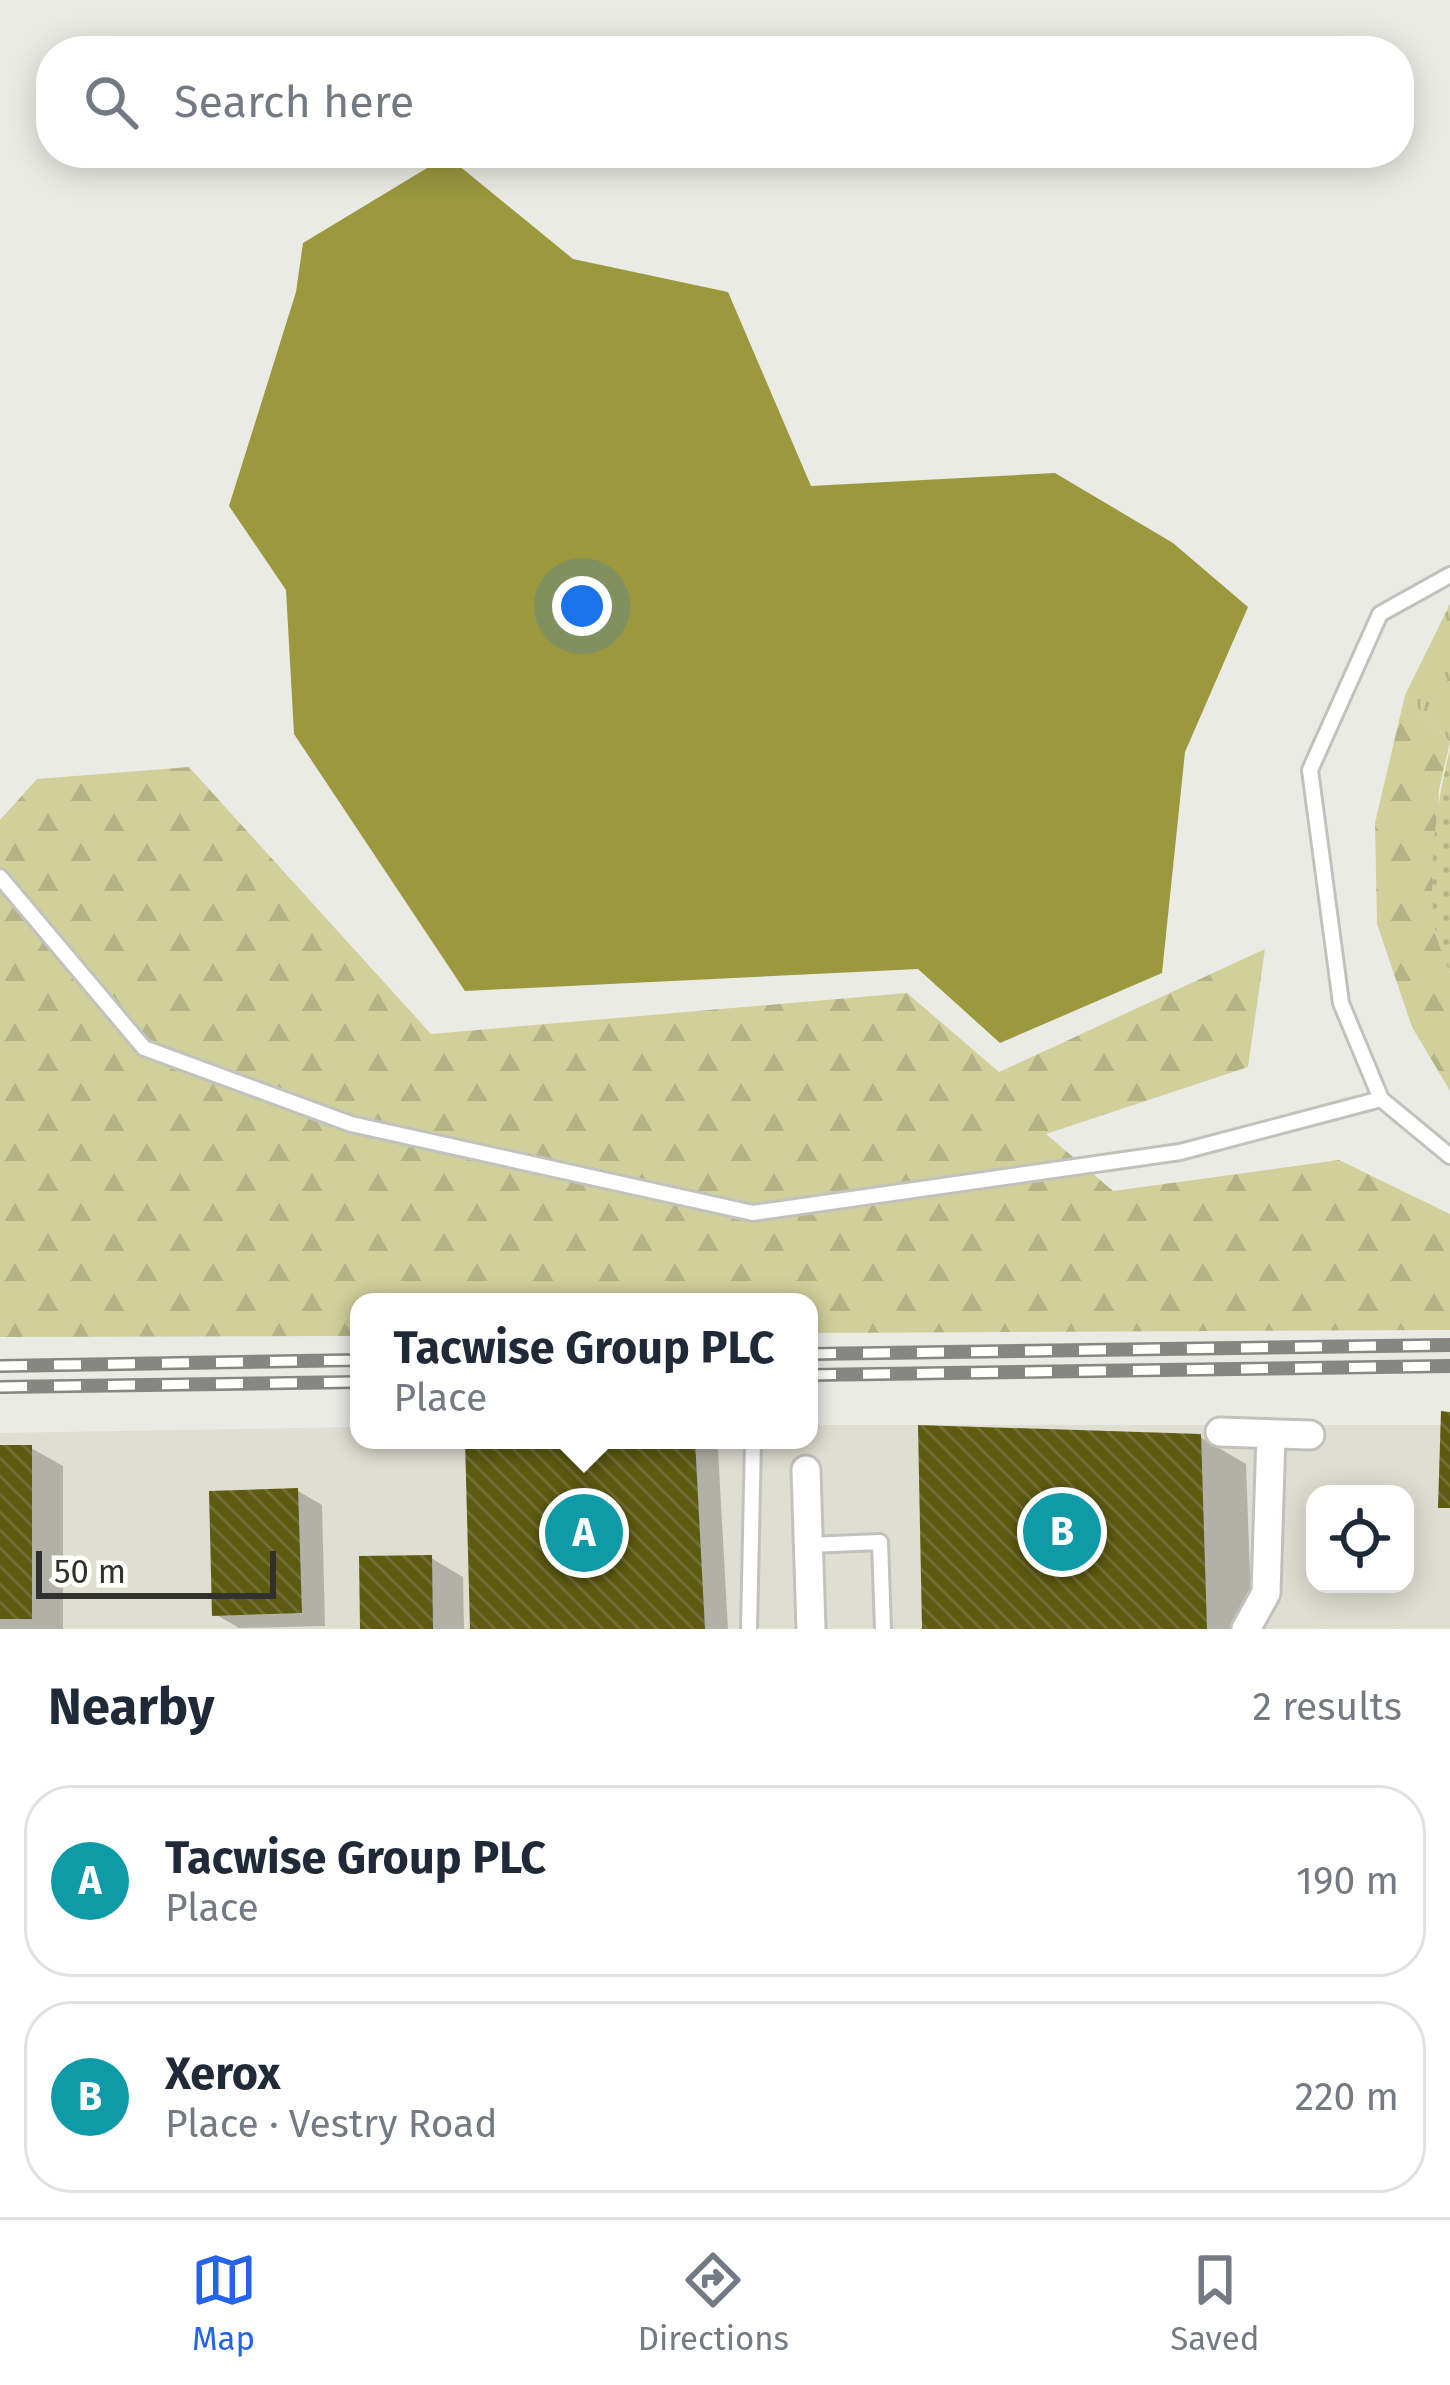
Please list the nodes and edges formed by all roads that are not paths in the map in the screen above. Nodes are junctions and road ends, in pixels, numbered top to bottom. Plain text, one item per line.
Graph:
1 (1447, 574) edge
2 (0, 877) edge
3 (1381, 1100) junction
4 (1450, 1156) edge
5 (1220, 1432) dead end
6 (1271, 1434) junction
7 (1310, 1435) dead end
8 (753, 1449) edge
9 (806, 1471) dead end
10 (809, 1545) junction
11 (749, 1629) edge
12 (811, 1629) edge
13 (884, 1629) edge
14 (1246, 1629) edge

1 - 3 lane
2 - 3 lane
3 - 4 lane
5 - 6 street
6 - 7 street
6 - 14 street
8 - 11 lane
9 - 10 street
10 - 12 street
10 - 13 lane

